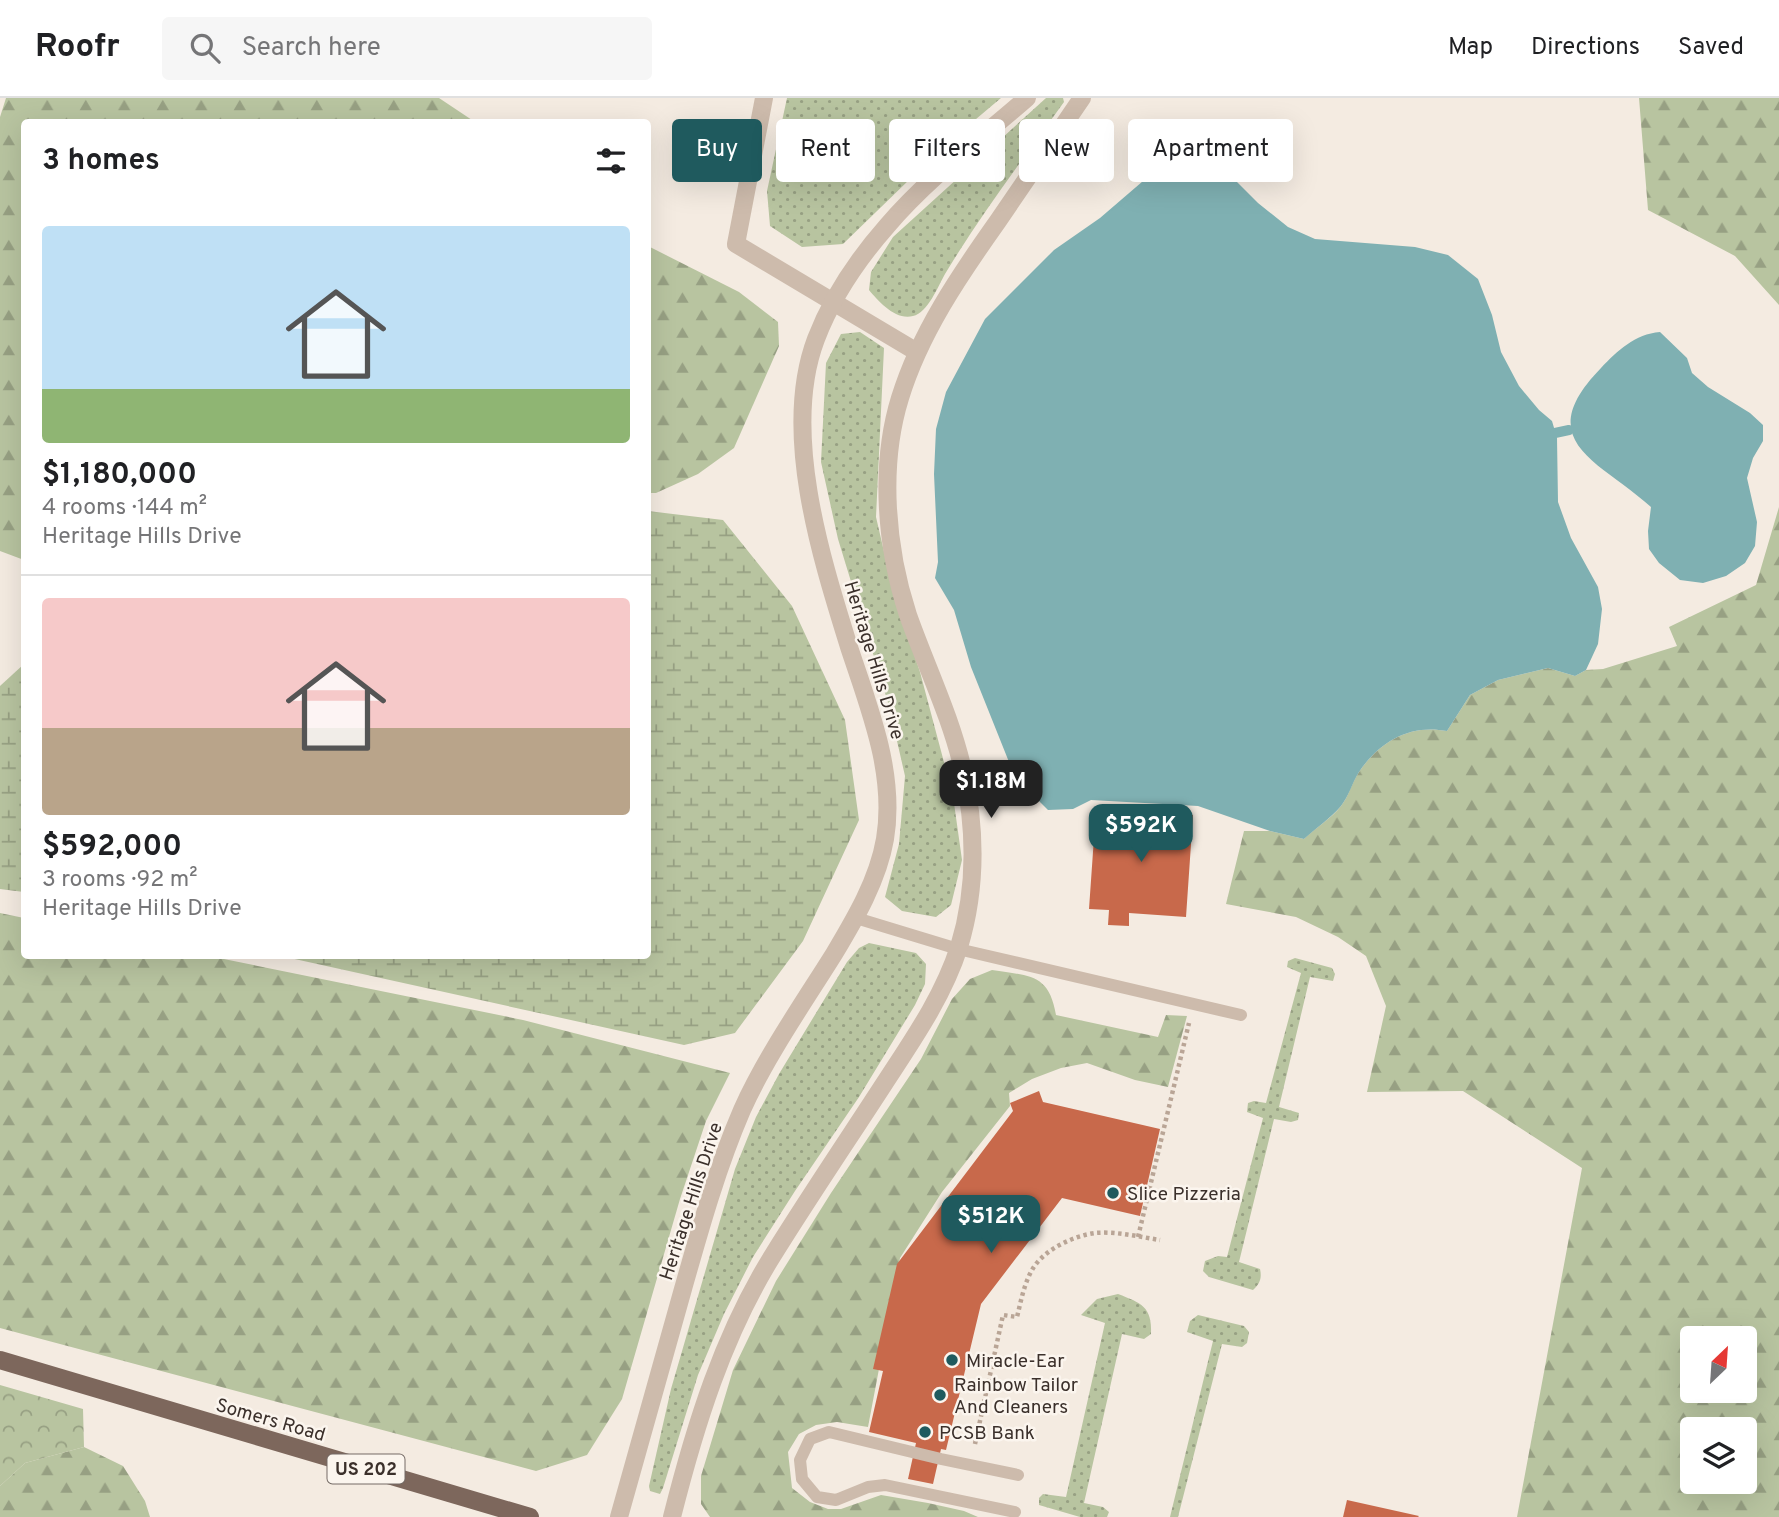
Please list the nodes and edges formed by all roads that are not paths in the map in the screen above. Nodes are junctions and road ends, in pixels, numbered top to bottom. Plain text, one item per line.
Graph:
1 (764, 98) edge
2 (1027, 98) edge
3 (1082, 98) edge
4 (833, 301) junction
5 (918, 352) junction
6 (856, 918) junction
7 (958, 949) junction
8 (1241, 1014) dead end
9 (0, 1360) edge
10 (1018, 1475) dead end
11 (1015, 1512) dead end
12 (530, 1517) edge
13 (619, 1517) edge
14 (672, 1517) edge

1 - 4 street
2 - 4 street, Heritage Hills Drive
3 - 5 street
4 - 5 street
4 - 6 street, Heritage Hills Drive
5 - 7 street
6 - 7 lane
6 - 13 street, Heritage Hills Drive
7 - 8 lane
7 - 14 street
9 - 12 main road, Somers Road / US 202
10 - 11 lane

